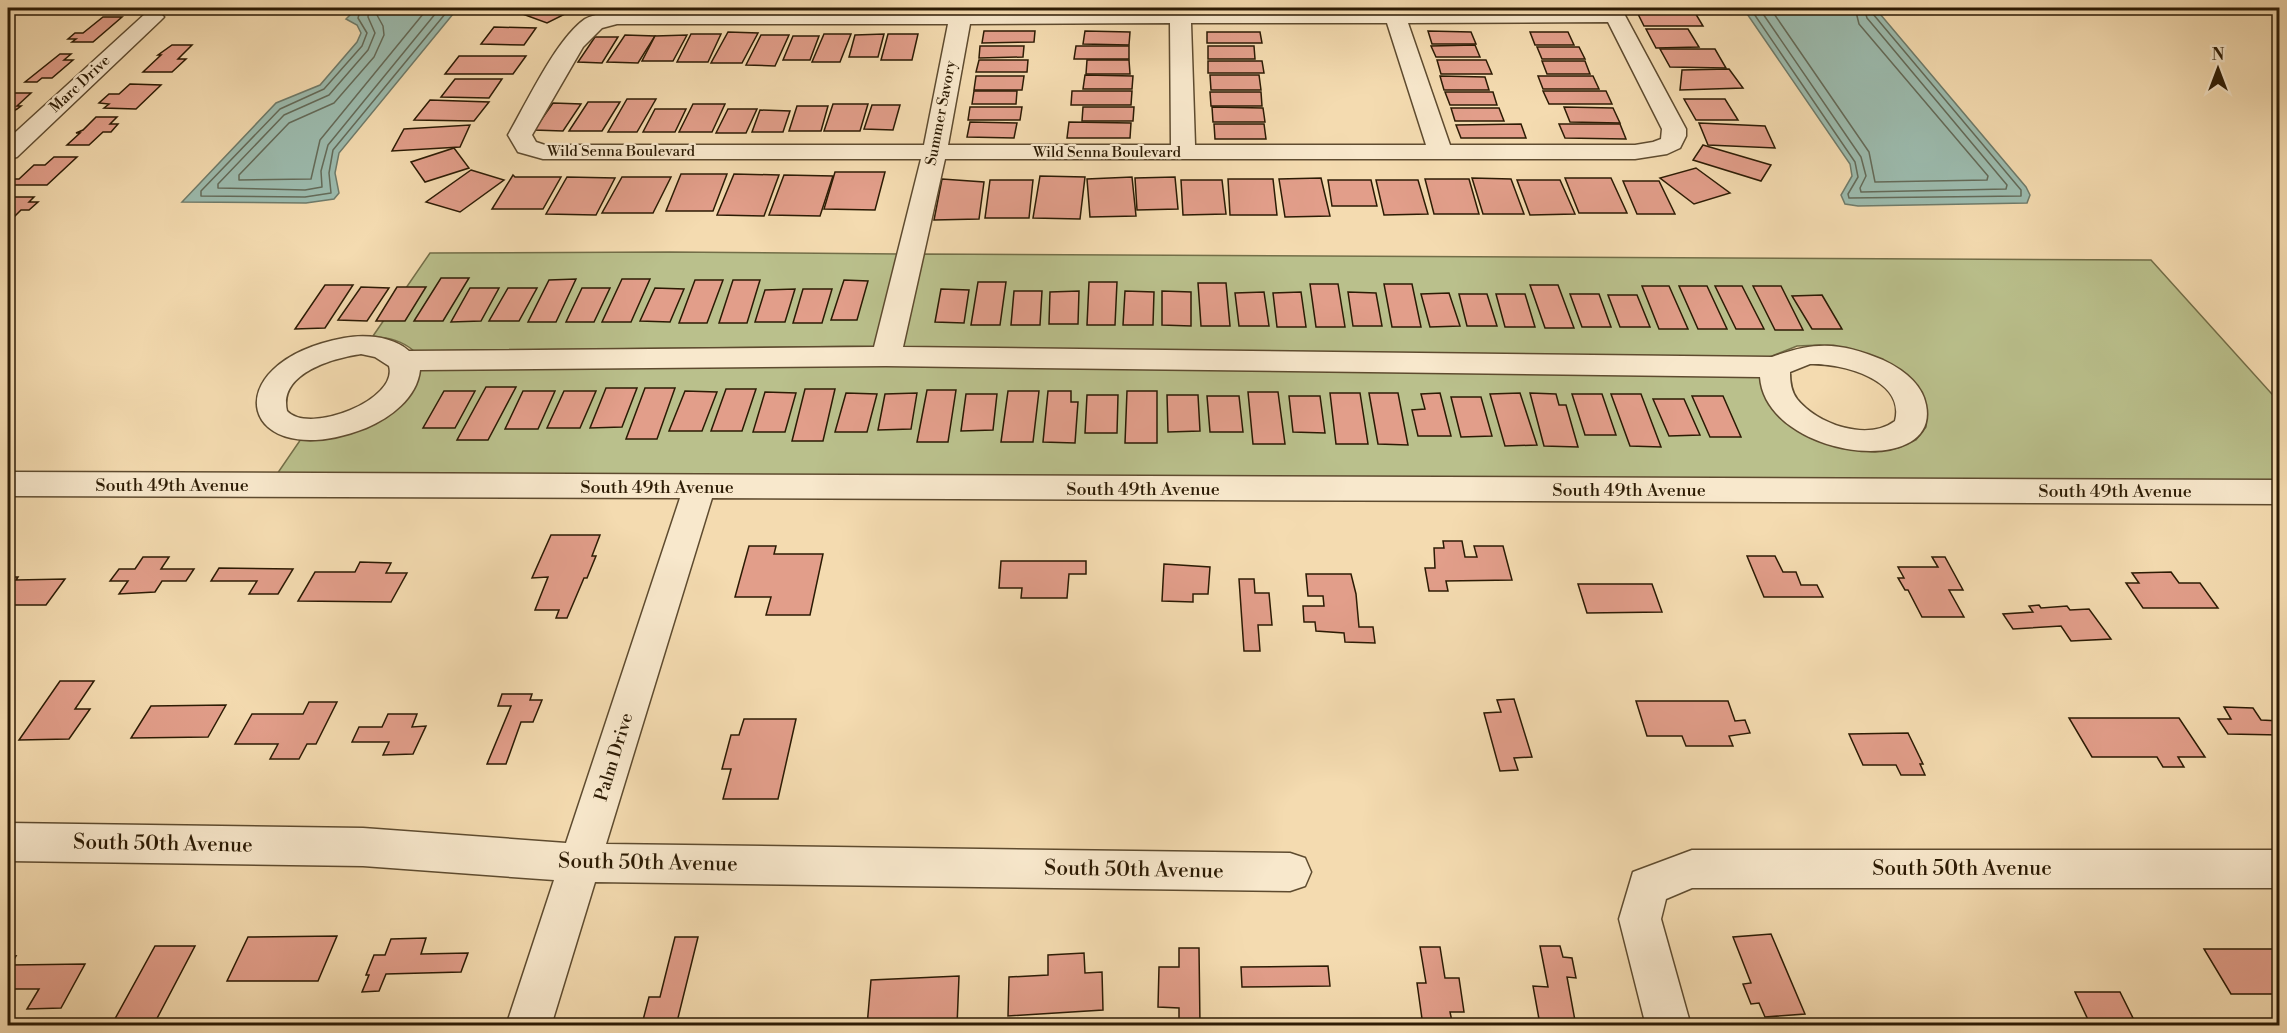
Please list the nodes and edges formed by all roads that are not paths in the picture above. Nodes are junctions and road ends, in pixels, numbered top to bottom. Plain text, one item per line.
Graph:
1 (961, 12) edge
2 (1613, 12) edge
3 (1180, 16) junction
4 (1395, 16) junction
5 (153, 17) dead end
6 (8, 152) edge
7 (935, 152) junction
8 (1183, 152) junction
9 (1440, 152) junction
10 (886, 356) junction
11 (404, 361) dead end
12 (1775, 367) dead end
13 (8, 484) edge
14 (699, 488) junction
15 (2280, 492) edge
16 (8, 842) edge
17 (580, 863) junction
18 (2280, 869) edge
19 (1290, 872) dead end
20 (528, 1026) edge
21 (1669, 1026) edge

1 - 3 street, Wild Senna Boulevard
1 - 7 street, Summer Savory
1 - 7 street, Wild Senna Boulevard
2 - 4 street, Wild Senna Boulevard
2 - 9 street, Wild Senna Boulevard
3 - 4 street, Wild Senna Boulevard
3 - 8 street
4 - 9 street
5 - 6 street, Marc Drive
7 - 8 street, Wild Senna Boulevard
7 - 10 street, Summer Savory
8 - 9 street, Wild Senna Boulevard
10 - 11 street
10 - 12 street
13 - 14 street, South 49th Avenue
14 - 15 street, South 49th Avenue
14 - 17 street, Palm Drive
16 - 17 street, South 50th Avenue
17 - 19 street, South 50th Avenue
17 - 20 street, Palm Drive
18 - 21 street, South 50th Avenue

